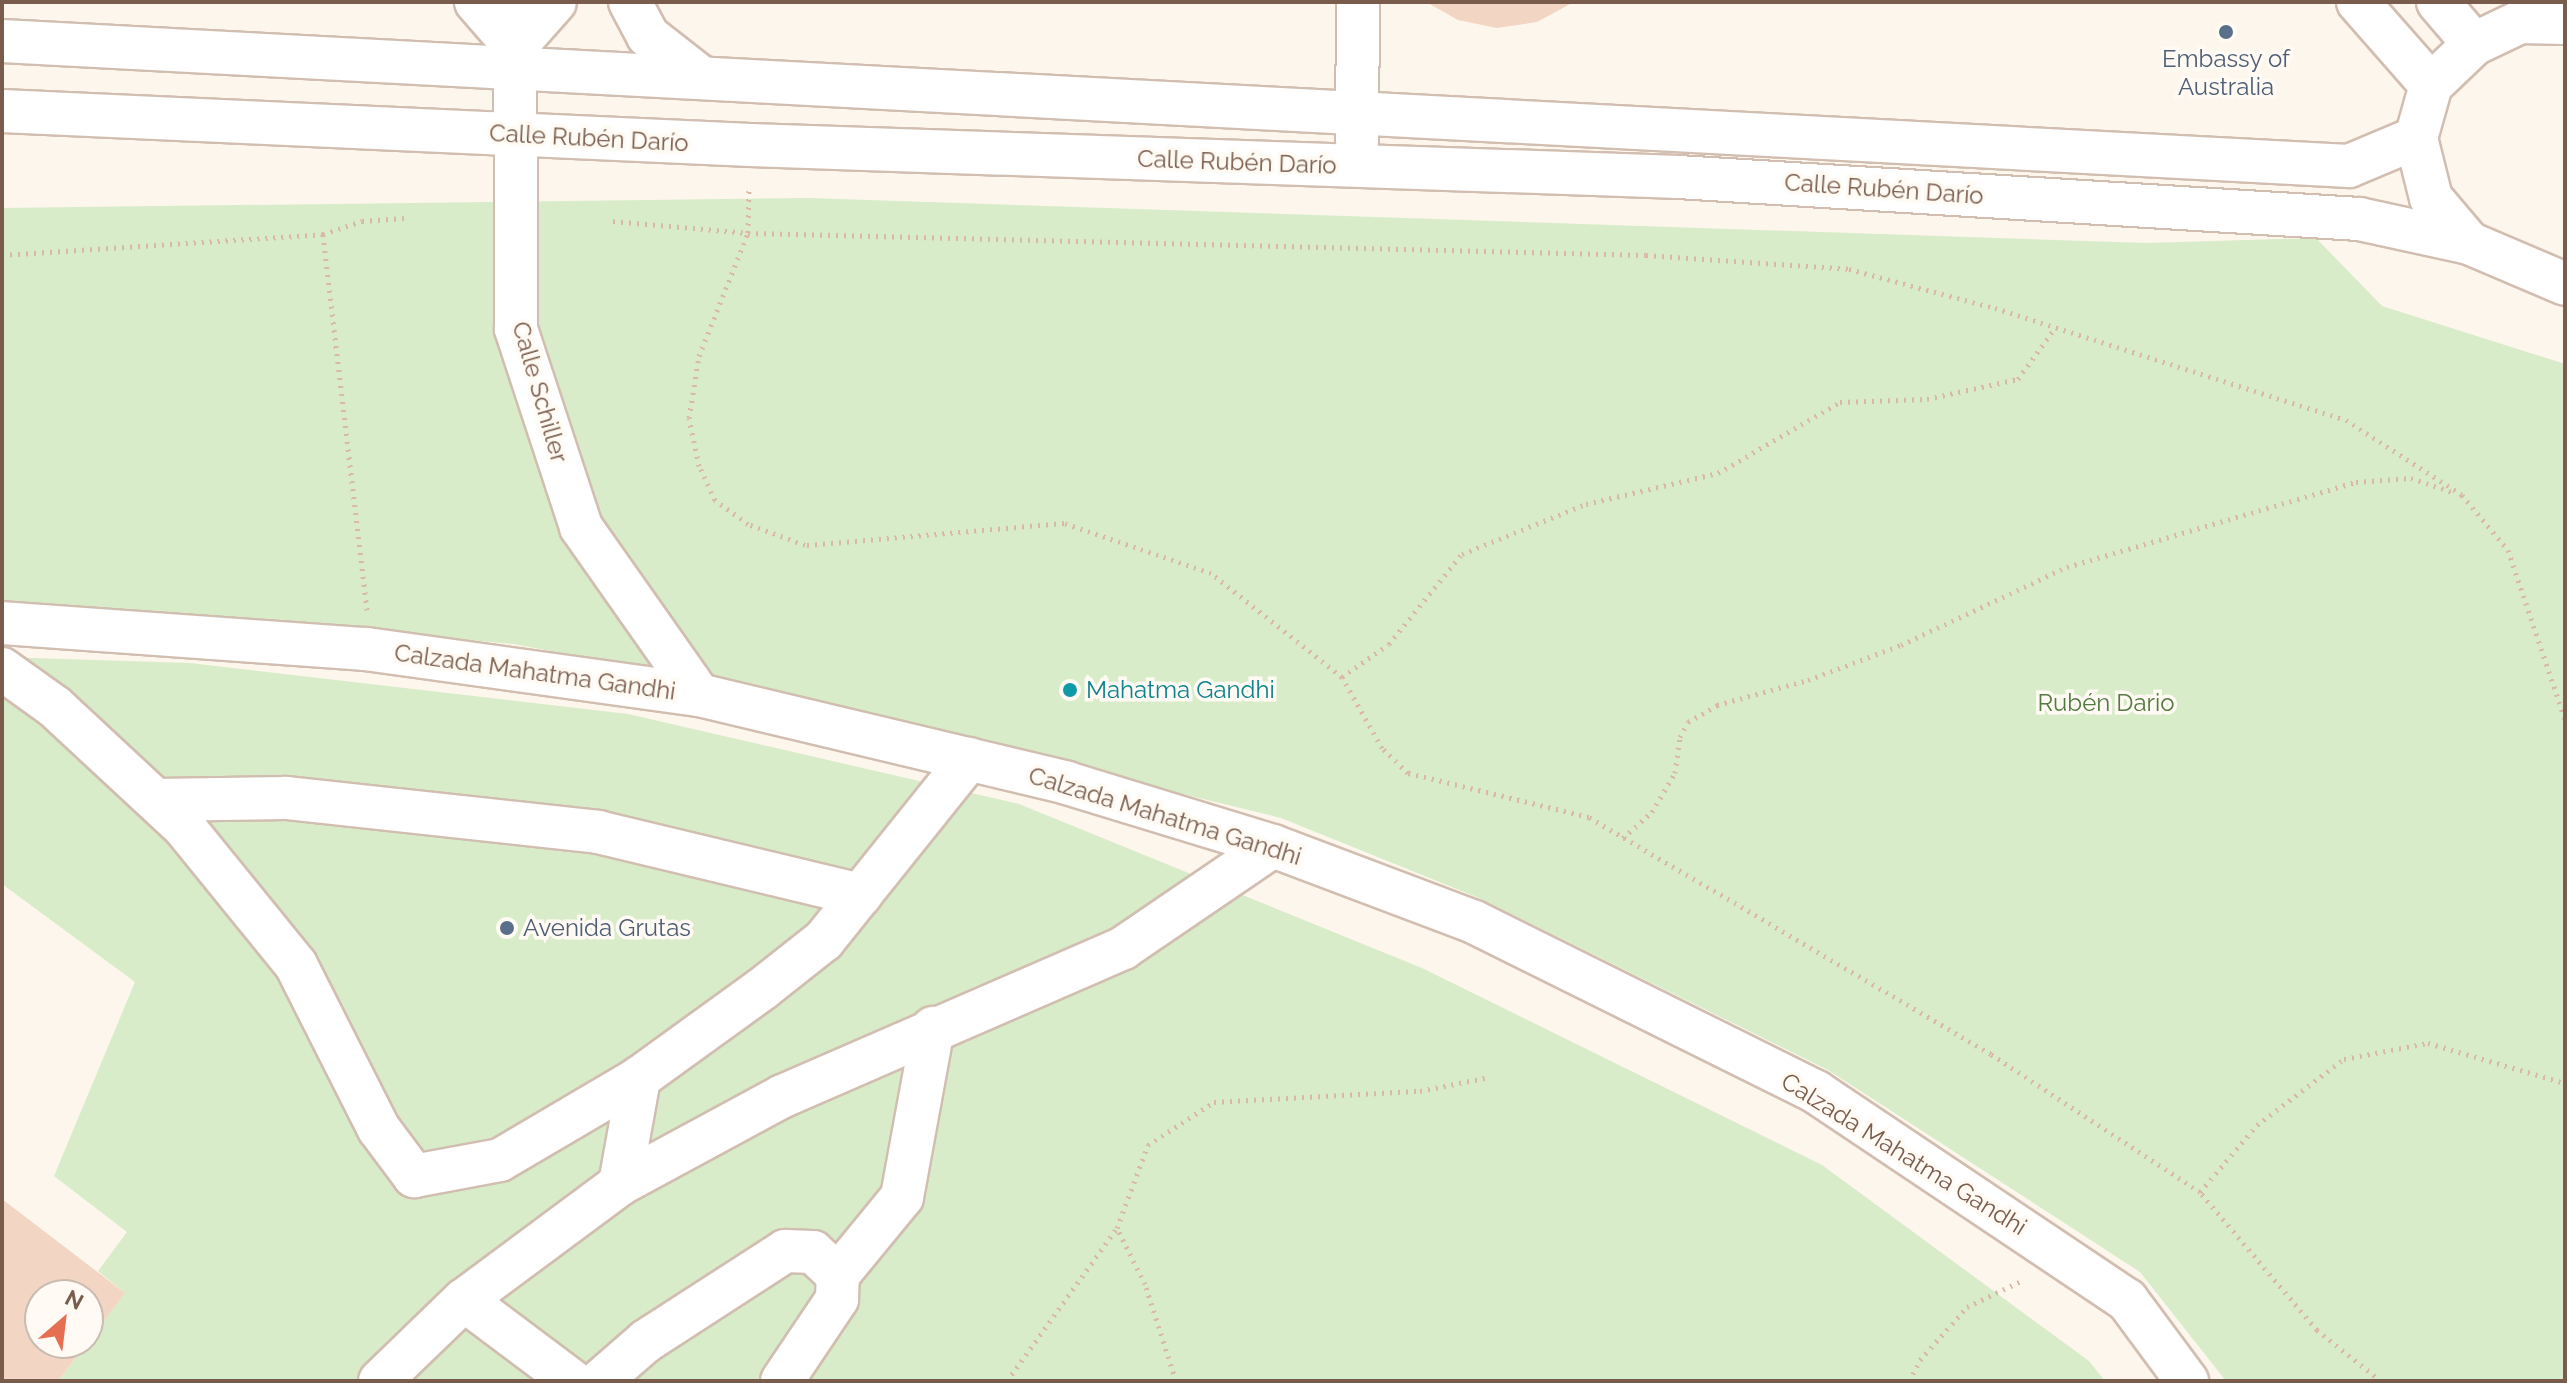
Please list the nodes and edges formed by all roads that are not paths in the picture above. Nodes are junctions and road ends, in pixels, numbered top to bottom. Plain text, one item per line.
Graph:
1 (476, 2) edge
2 (515, 2) edge
3 (555, 2) edge
4 (630, 2) edge
5 (1358, 2) edge
6 (2358, 2) edge
7 (2438, 2) edge
8 (2565, 23) edge
9 (2, 41) edge
10 (2474, 44) junction
11 (516, 57) junction
12 (699, 76) junction
13 (2431, 85) junction
14 (2, 111) edge
15 (1357, 112) junction
16 (516, 135) junction
17 (2416, 138) junction
18 (1358, 166) junction
19 (2469, 243) junction
20 (2507, 263) junction
21 (2565, 269) edge
22 (2565, 284) edge
23 (2, 623) edge
24 (2, 669) edge
25 (699, 695) junction
26 (969, 759) junction
27 (156, 800) junction
28 (1273, 846) junction
29 (861, 895) junction
30 (933, 1028) junction
31 (639, 1078) junction
32 (620, 1184) junction
33 (838, 1275) junction
34 (464, 1300) junction
35 (380, 1381) edge
36 (572, 1381) edge
37 (600, 1381) edge
38 (782, 1381) edge
39 (2187, 1381) edge

1 - 11 street
2 - 11 street, Calle Schiller
3 - 11 street
4 - 12 street
5 - 15 street
6 - 13 street
7 - 10 street
8 - 10 street
9 - 11 street, Calle Rubén Darío
10 - 13 street
11 - 12 street, Calle Rubén Darío
11 - 16 street, Calle Schiller
12 - 15 street, Calle Rubén Darío
13 - 17 street
14 - 16 street, Calle Rubén Darío
15 - 17 street, Calle Rubén Darío
15 - 18 street
16 - 18 street, Calle Rubén Darío
16 - 25 street, Calle Schiller
17 - 19 street
18 - 19 street, Calle Rubén Darío
19 - 20 street
20 - 21 street
20 - 22 street
23 - 25 street, Calzada Mahatma Gandhi
24 - 27 street
25 - 26 street, Calzada Mahatma Gandhi
26 - 28 street, Calzada Mahatma Gandhi
26 - 29 street
27 - 29 street
27 - 31 street
28 - 30 street
28 - 39 street, Calzada Mahatma Gandhi
29 - 31 street
30 - 32 street
30 - 33 street
31 - 32 street
32 - 34 street
33 - 37 street
33 - 38 street
34 - 35 street
34 - 36 street

